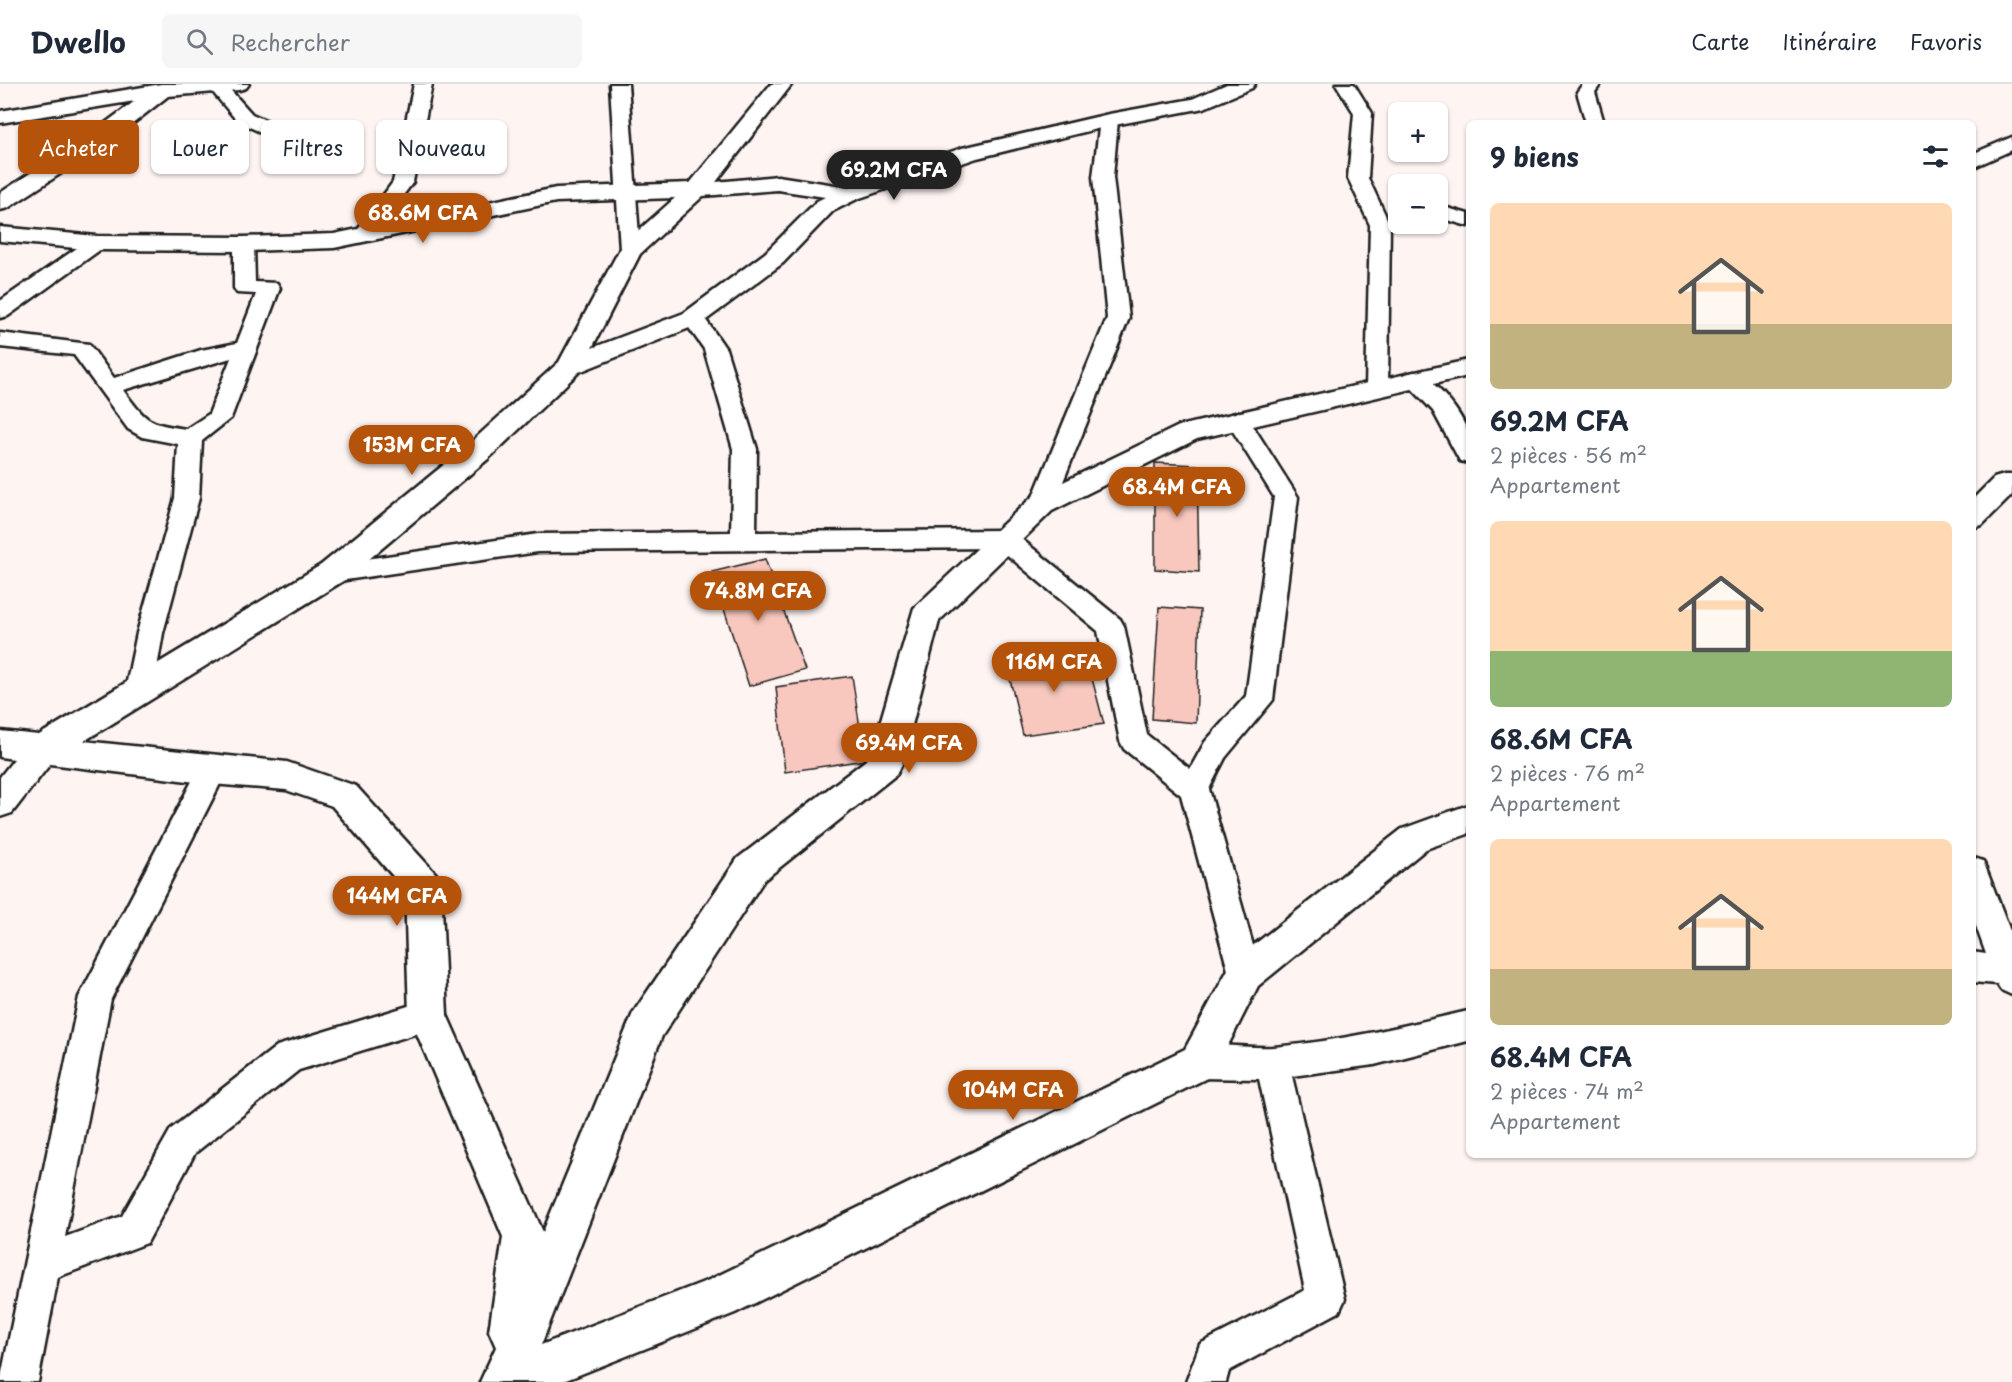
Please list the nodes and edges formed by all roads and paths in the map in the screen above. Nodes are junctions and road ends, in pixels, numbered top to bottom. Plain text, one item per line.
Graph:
1 (239, 84) edge
2 (423, 84) edge
3 (619, 84) edge
4 (782, 84) edge
5 (1245, 84) edge
6 (1345, 84) edge
7 (1592, 84) edge
8 (217, 86) junction
9 (167, 87) edge
10 (0, 117) edge
11 (1109, 120) junction
12 (1594, 120) edge
13 (261, 125) edge
14 (2012, 143) edge
15 (1976, 160) edge
16 (697, 190) junction
17 (628, 192) junction
18 (849, 194) junction
19 (0, 204) edge
20 (1448, 214) edge
21 (1466, 219) edge
22 (1388, 221) edge
23 (0, 234) edge
24 (1388, 234) edge
25 (364, 235) junction
26 (97, 243) junction
27 (244, 244) junction
28 (630, 250) junction
29 (0, 311) edge
30 (693, 318) junction
31 (0, 340) edge
32 (246, 348) junction
33 (570, 366) junction
34 (1466, 368) edge
35 (1414, 379) junction
36 (109, 387) junction
37 (1377, 388) junction
38 (1238, 420) junction
39 (190, 438) junction
40 (1466, 451) edge
41 (1976, 481) edge
42 (2008, 485) edge
43 (1042, 504) junction
44 (1976, 514) edge
45 (1005, 539) junction
46 (743, 542) junction
47 (332, 573) junction
48 (139, 691) junction
49 (0, 744) edge
50 (40, 751) junction
51 (212, 770) junction
52 (1194, 789) junction
53 (0, 803) edge
54 (1466, 821) edge
55 (1976, 881) edge
56 (1976, 968) edge
57 (1245, 974) junction
58 (2009, 975) edge
59 (428, 1015) junction
60 (1466, 1026) edge
61 (1199, 1062) junction
62 (1272, 1063) junction
63 (42, 1264) junction
64 (504, 1381) edge
65 (18, 1382) edge
66 (1206, 1382) edge

1 - 8 street
2 - 25 lane
3 - 17 lane
4 - 16 street
5 - 11 street
6 - 22 lane
7 - 12 lane
8 - 9 street
8 - 13 lane
9 - 10 street
9 - 19 street
11 - 18 street
11 - 43 lane
14 - 15 lane
16 - 17 street
16 - 18 street
16 - 28 street
17 - 25 street
17 - 28 lane
18 - 30 street
20 - 21 lane
23 - 26 street
24 - 37 lane
25 - 27 street
26 - 27 street
26 - 29 lane
27 - 32 lane
28 - 33 street
30 - 33 street
30 - 46 lane
31 - 36 lane
32 - 36 lane
32 - 39 lane
33 - 47 street
34 - 35 street
35 - 37 street
35 - 40 lane
36 - 39 lane
37 - 38 street
38 - 43 street
38 - 52 lane
39 - 48 lane
41 - 42 street
42 - 44 street
43 - 45 street
45 - 46 lane
45 - 52 lane
45 - 64 street
46 - 47 lane
47 - 48 street
48 - 50 street
49 - 50 street
50 - 51 street
50 - 53 street
51 - 59 street
51 - 63 lane
52 - 57 lane
54 - 57 street
55 - 58 lane
56 - 58 lane
57 - 61 street
59 - 63 lane
59 - 64 street
60 - 62 lane
61 - 62 lane
61 - 64 street
62 - 66 lane
63 - 65 lane

